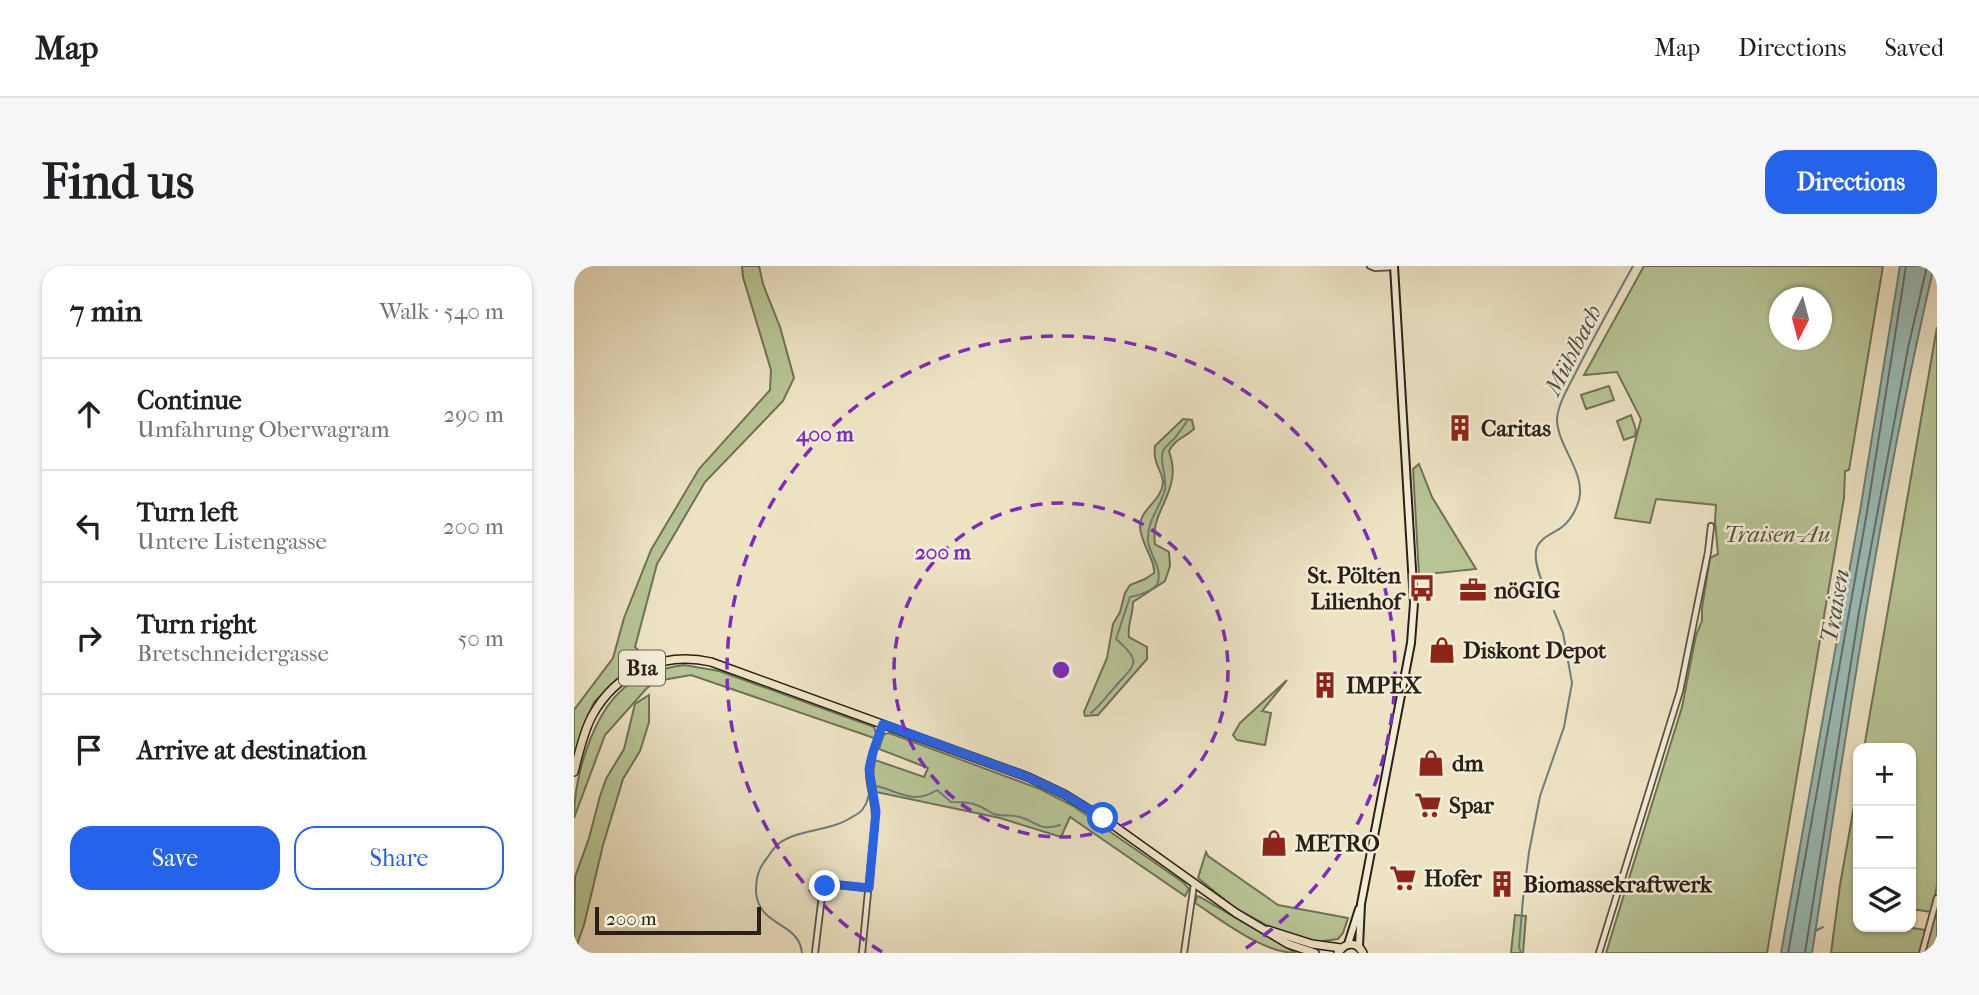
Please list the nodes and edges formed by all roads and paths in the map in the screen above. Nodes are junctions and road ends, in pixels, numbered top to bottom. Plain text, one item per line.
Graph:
1 (1370, 266) edge
2 (1394, 266) edge
3 (1711, 526) dead end
4 (883, 724) junction
5 (574, 772) edge
6 (1194, 884) junction
7 (869, 888) junction
8 (1937, 898) edge
9 (1361, 904) junction
10 (1275, 935) junction
11 (1342, 948) edge
12 (1363, 951) edge
13 (815, 953) edge
14 (862, 953) edge
15 (1184, 953) edge
16 (1315, 953) edge
17 (1599, 953) edge
18 (1922, 953) edge

1 - 2 street
2 - 9 main road
3 - 17 street
4 - 5 main road, B1a
4 - 6 main road, B1a
4 - 7 street
6 - 10 main road, B1a
6 - 15 street
7 - 13 street
7 - 14 street
8 - 18 street
9 - 11 main road
9 - 12 main road
10 - 11 main road, B1a
10 - 16 main road, B1a
11 - 12 main road, B1a

